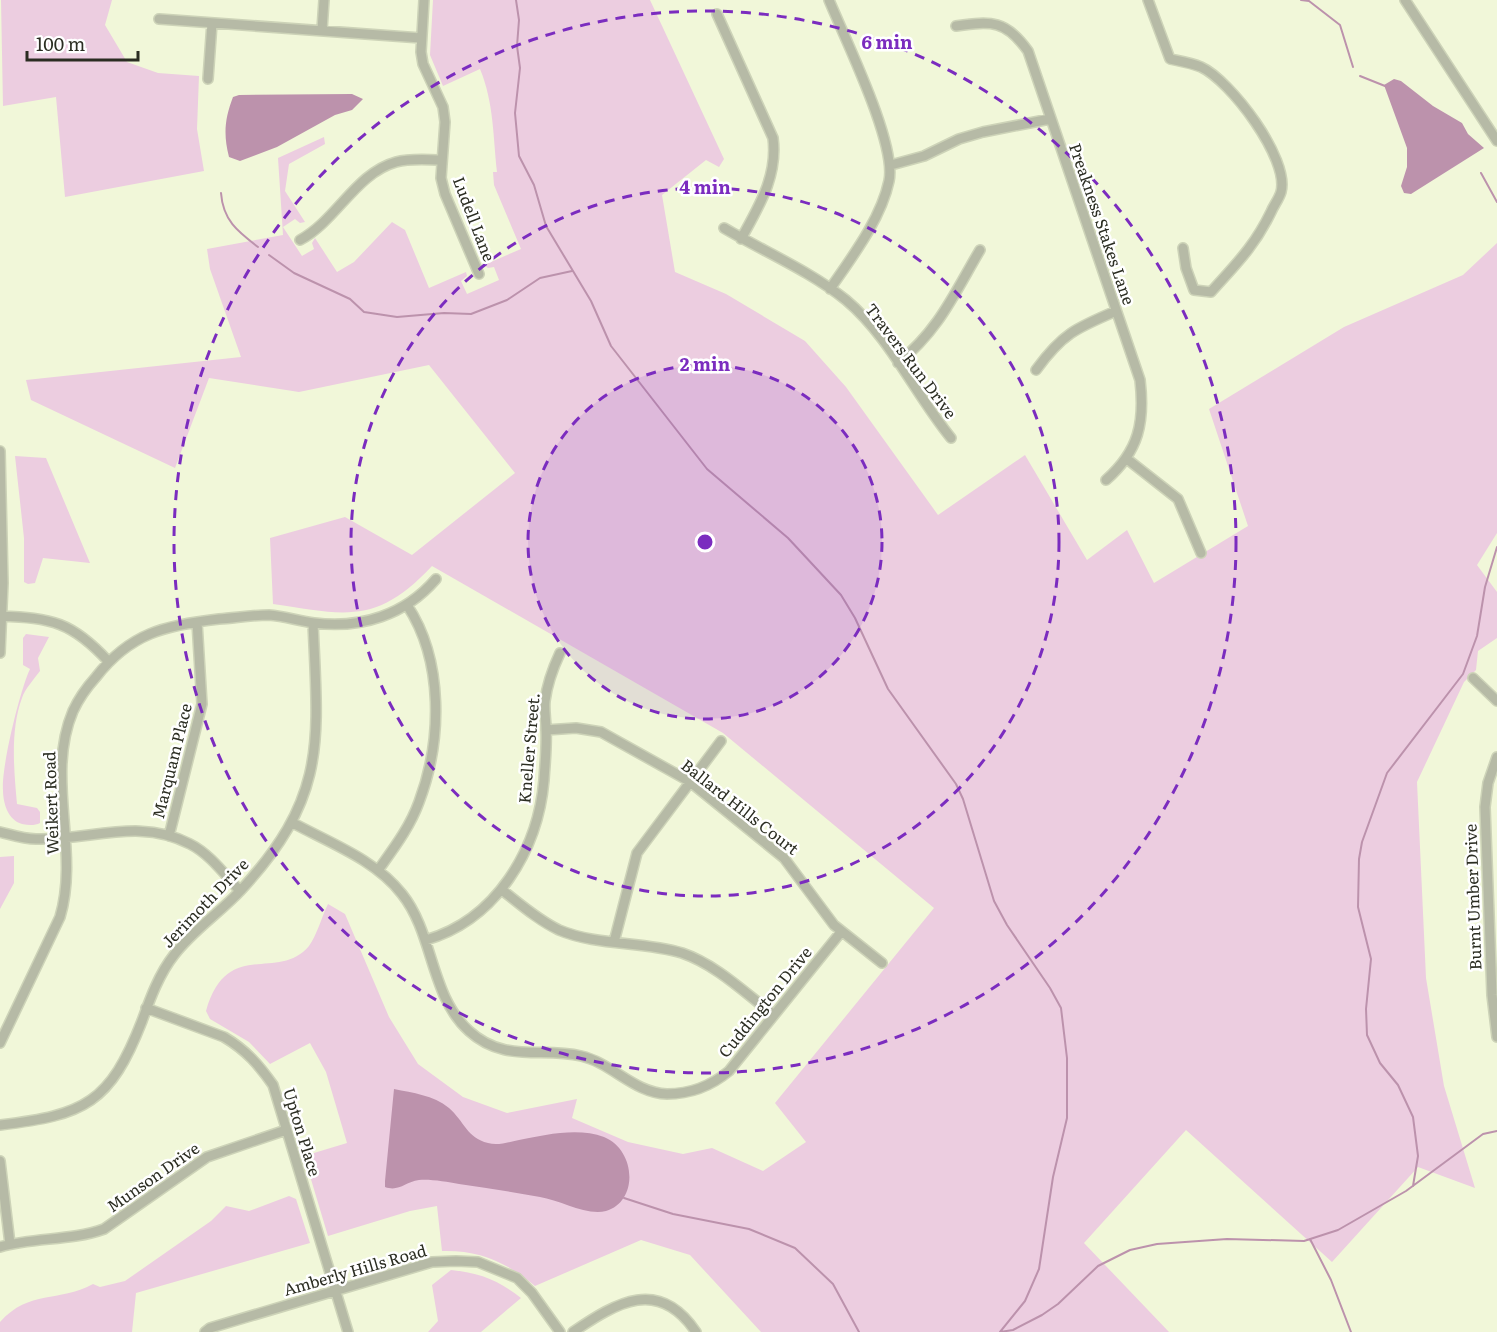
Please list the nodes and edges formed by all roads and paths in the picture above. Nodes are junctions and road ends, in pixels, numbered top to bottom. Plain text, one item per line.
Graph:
1 (324, 0) edge
2 (424, 0) edge
3 (829, 0) edge
4 (1148, 0) edge
5 (1405, 0) edge
6 (717, 14) dead end
7 (159, 19) dead end
8 (212, 23) junction
9 (956, 26) dead end
10 (322, 30) junction
11 (421, 38) junction
12 (208, 79) dead end
13 (1050, 118) junction
14 (1497, 141) edge
15 (442, 160) junction
16 (891, 165) junction
17 (724, 228) dead end
18 (741, 238) junction
19 (300, 240) dead end
20 (1183, 248) dead end
21 (980, 250) dead end
22 (479, 274) dead end
23 (830, 288) junction
24 (1116, 311) junction
25 (898, 363) junction
26 (1036, 370) dead end
27 (951, 438) dead end
28 (0, 451) edge
29 (1127, 459) junction
30 (1106, 480) dead end
31 (1201, 553) dead end
32 (436, 579) dead end
33 (407, 605) junction
34 (1, 616) edge
35 (197, 622) junction
36 (313, 623) junction
37 (0, 653) edge
38 (560, 653) dead end
39 (108, 661) junction
40 (1473, 678) dead end
41 (1497, 701) edge
42 (546, 730) junction
43 (721, 741) dead end
44 (1497, 757) edge
45 (689, 781) junction
46 (293, 823) junction
47 (0, 832) edge
48 (64, 836) junction
49 (169, 836) junction
50 (379, 870) junction
51 (1492, 870) edge
52 (502, 890) junction
53 (240, 891) junction
54 (842, 932) junction
55 (426, 940) junction
56 (614, 942) junction
57 (882, 963) dead end
58 (147, 1008) junction
59 (774, 1015) junction
60 (1497, 1037) edge
61 (0, 1042) edge
62 (0, 1125) edge
63 (286, 1130) junction
64 (0, 1161) edge
65 (10, 1244) junction
66 (0, 1247) edge
67 (335, 1289) junction
68 (205, 1332) edge
69 (348, 1332) edge
70 (560, 1332) edge
71 (573, 1332) edge
72 (696, 1332) edge

1 - 10 street
2 - 11 street, Ludell Lane
3 - 16 street
4 - 20 street
5 - 14 street
6 - 18 street
7 - 8 street
8 - 10 street
8 - 12 street
9 - 13 street, Preakness Stakes Lane
10 - 11 street
11 - 15 street, Ludell Lane
13 - 16 street
13 - 24 street, Preakness Stakes Lane
15 - 19 street
15 - 22 street, Ludell Lane
16 - 23 street
17 - 18 street, Travers Run Drive
18 - 23 street, Travers Run Drive
21 - 25 street
23 - 25 street, Travers Run Drive
24 - 26 street
24 - 29 street, Preakness Stakes Lane
25 - 27 street, Travers Run Drive
28 - 34 street
29 - 30 street, Preakness Stakes Lane
29 - 31 street
32 - 33 street, Weikert Road
33 - 36 street, Weikert Road
33 - 50 street
34 - 37 street
34 - 39 street
35 - 36 street, Weikert Road
35 - 39 street, Weikert Road
35 - 49 street, Marquam Place
36 - 46 street, Jerimoth Drive
38 - 42 street, Kneller Street.
39 - 48 street, Weikert Road
40 - 41 street
42 - 45 street, Ballard Hills Court
42 - 52 street, Kneller Street.
43 - 45 street
44 - 51 street, Burnt Umber Drive
45 - 54 street, Ballard Hills Court
45 - 56 street
46 - 50 street, Cuddington Drive
46 - 53 street, Jerimoth Drive
47 - 48 street
48 - 49 street
48 - 61 street, Weikert Road
49 - 53 street
50 - 55 street, Cuddington Drive
51 - 60 street, Burnt Umber Drive
52 - 55 street, Kneller Street.
52 - 56 street
53 - 58 street, Jerimoth Drive
54 - 57 street, Ballard Hills Court
54 - 59 street, Cuddington Drive
55 - 59 street, Cuddington Drive
56 - 59 street
58 - 62 street, Jerimoth Drive
58 - 63 street, Upton Place
63 - 65 street, Munson Drive
63 - 67 street, Upton Place
64 - 65 street
65 - 66 street, Munson Drive
67 - 68 street, Amberly Hills Road
67 - 69 street, Upton Place
67 - 70 street, Amberly Hills Road
71 - 72 street

